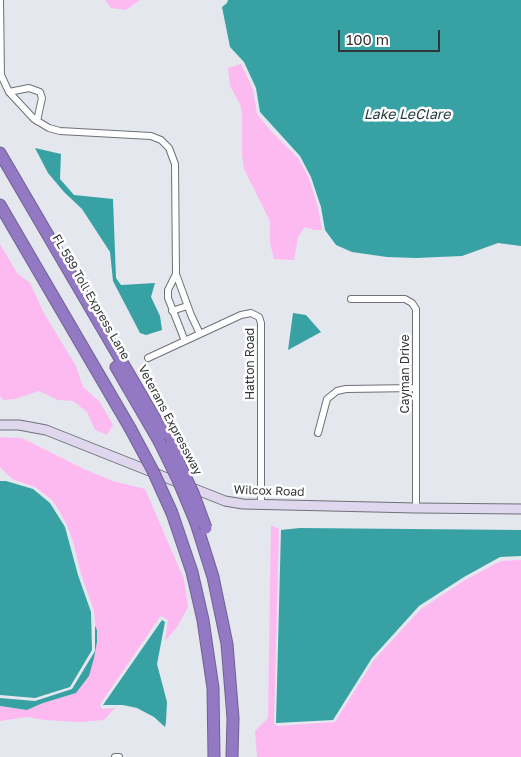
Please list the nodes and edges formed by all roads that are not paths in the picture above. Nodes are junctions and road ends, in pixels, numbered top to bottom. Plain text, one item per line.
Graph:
1 (0, 0) edge
2 (9, 92) junction
3 (37, 121) junction
4 (0, 153) edge
5 (0, 168) edge
6 (0, 205) edge
7 (176, 274) junction
8 (350, 299) dead end
9 (187, 306) junction
10 (172, 311) junction
11 (200, 334) junction
12 (185, 341) junction
13 (148, 358) dead end
14 (416, 388) junction
15 (0, 425) edge
16 (318, 433) dead end
17 (261, 503) junction
18 (416, 508) junction
19 (521, 509) edge
20 (201, 525) junction
21 (115, 757) edge
22 (119, 757) edge
23 (214, 757) edge
24 (232, 757) edge
25 (240, 757) edge

1 - 2 street
2 - 3 street
2 - 3 street
3 - 7 street
4 - 20 highway, Veterans Expressway, bridge
5 - 20 highway, FL 589 Toll Express Lane, bridge
6 - 23 highway, bridge
7 - 9 street
7 - 10 street
8 - 14 street, Cayman Drive
9 - 10 street
9 - 11 street
10 - 12 street
11 - 12 street, Hatton Road
11 - 17 street, Hatton Road
12 - 13 street, Hatton Road
14 - 16 street
14 - 18 street, Cayman Drive
15 - 17 street, Wilcox Road
17 - 18 street, Wilcox Road
18 - 19 street, Wilcox Road
20 - 24 highway, FL 589 Toll Express Lane
20 - 25 highway, Veterans Expressway
21 - 22 street

